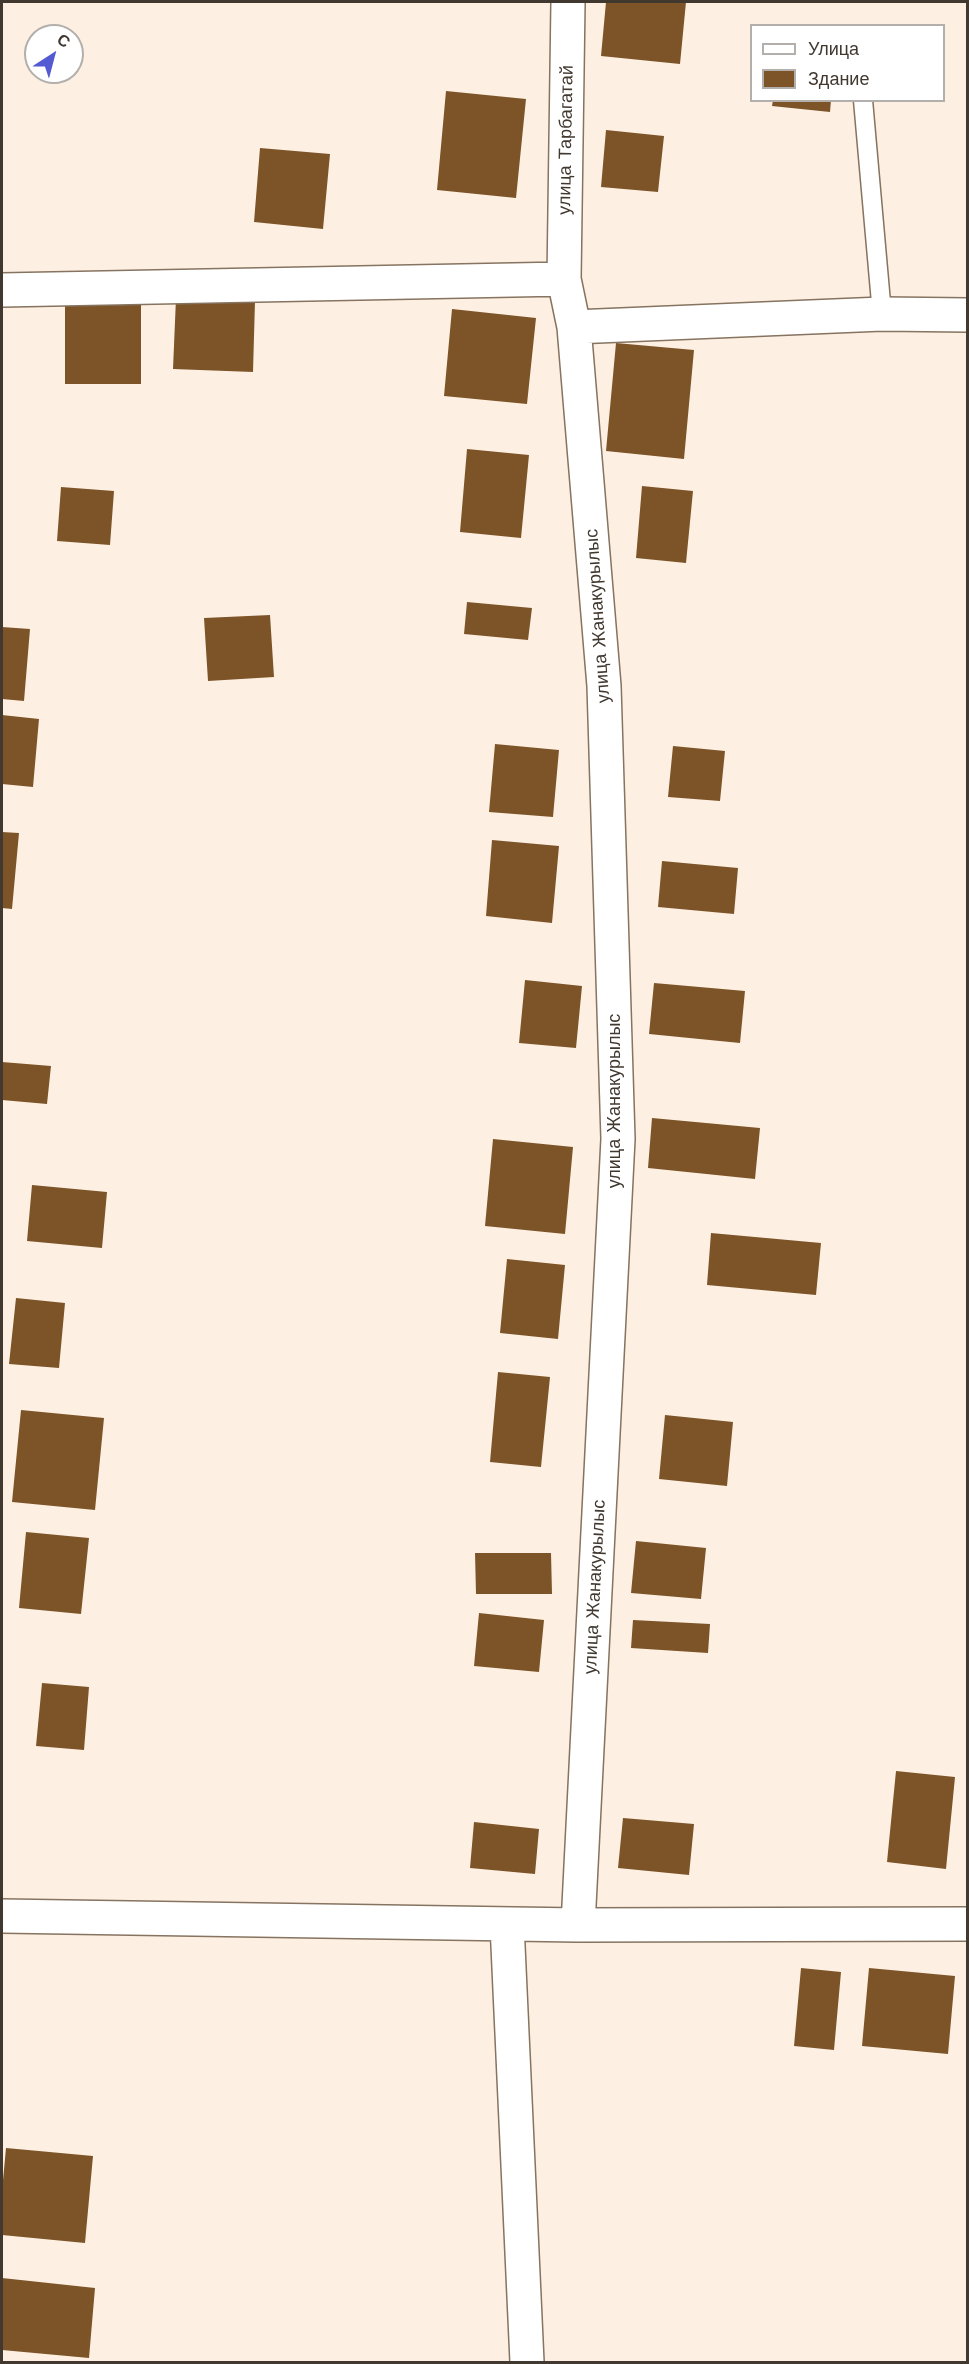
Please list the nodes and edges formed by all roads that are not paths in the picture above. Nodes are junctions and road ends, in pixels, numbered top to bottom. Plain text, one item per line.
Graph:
1 (568, 2) edge
2 (863, 102) edge
3 (564, 279) junction
4 (2, 290) edge
5 (882, 314) junction
6 (968, 315) edge
7 (574, 327) junction
8 (2, 1916) edge
9 (507, 1924) junction
10 (968, 1924) edge
11 (578, 1925) junction
12 (527, 2362) edge

1 - 3 street, улица Тарбагатай
2 - 5 lane
3 - 4 street
3 - 7 street, улица Жанакурылыс
5 - 6 street
5 - 7 street
7 - 11 street, улица Жанакурылыс
8 - 9 street
9 - 11 street
9 - 12 street
10 - 11 street

